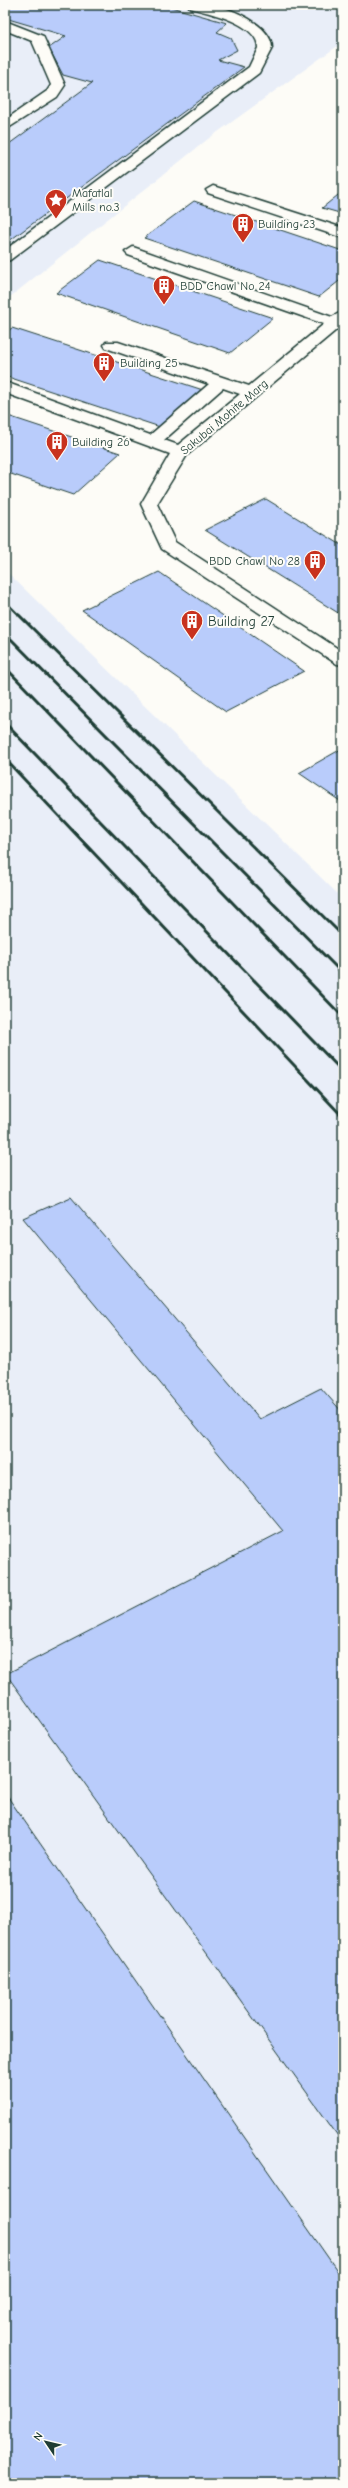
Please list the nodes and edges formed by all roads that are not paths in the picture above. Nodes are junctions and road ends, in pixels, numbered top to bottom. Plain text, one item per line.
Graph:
1 (195, 5) edge
2 (5, 25) edge
3 (5, 126) edge
4 (213, 190) dead end
5 (343, 233) edge
6 (132, 252) dead end
7 (5, 257) edge
8 (339, 320) edge
9 (112, 345) dead end
10 (221, 382) junction
11 (5, 387) edge
12 (252, 393) junction
13 (152, 442) junction
14 (180, 452) junction
15 (343, 660) edge

1 - 7 street
2 - 3 street
4 - 5 street
6 - 8 street
8 - 12 street, Sakubai Mohite Marg
9 - 10 street
10 - 12 street
10 - 13 street
11 - 13 street
12 - 14 street, Sakubai Mohite Marg
13 - 14 street
14 - 15 street, Sakubai Mohite Marg

